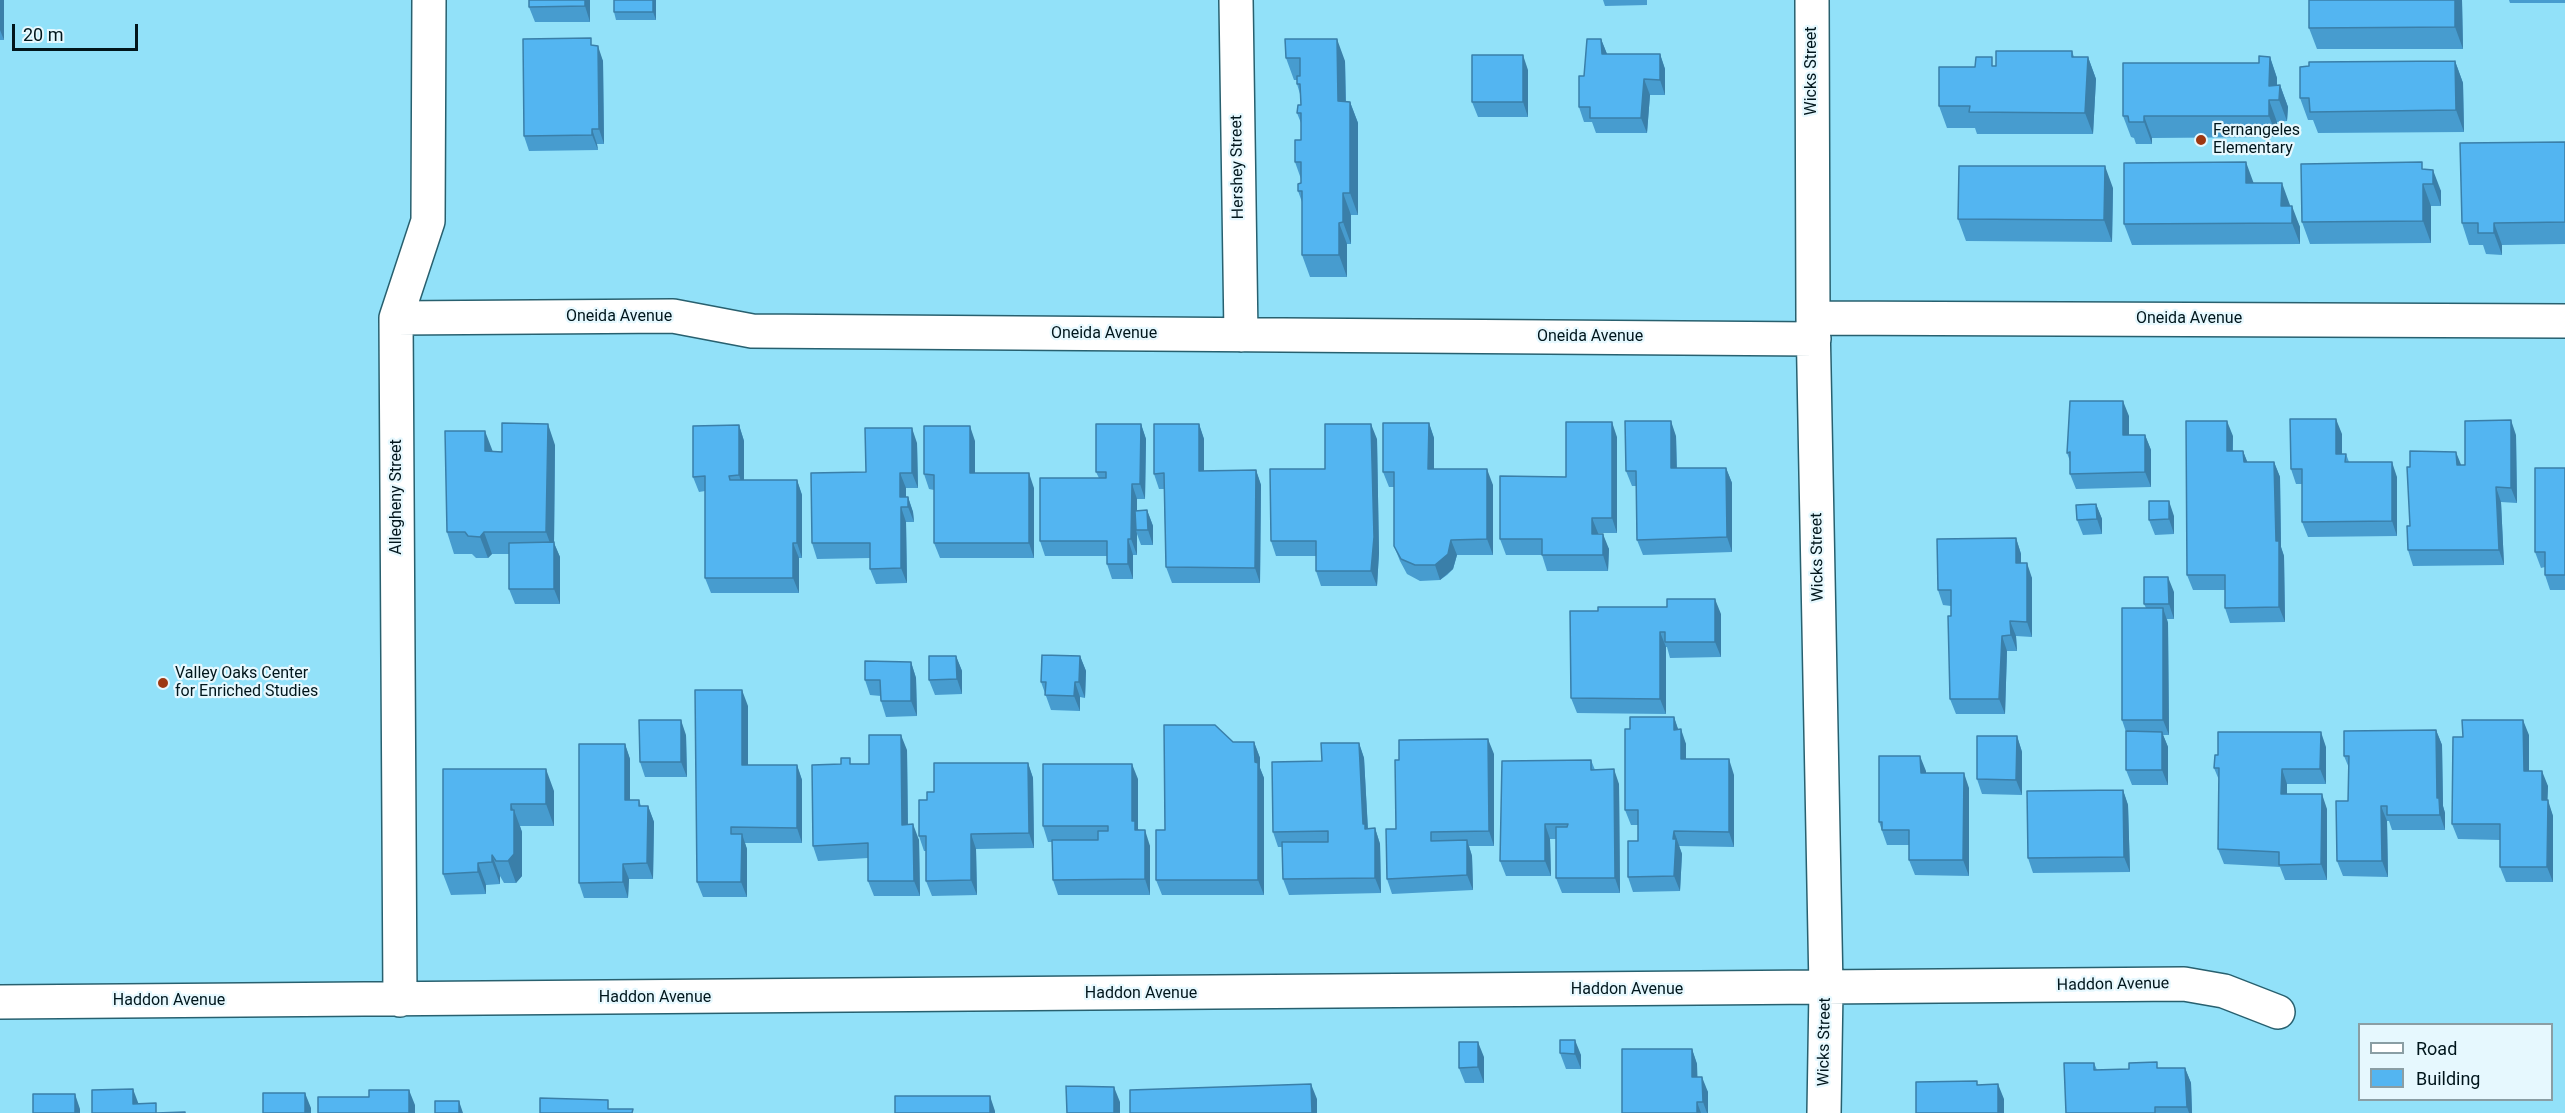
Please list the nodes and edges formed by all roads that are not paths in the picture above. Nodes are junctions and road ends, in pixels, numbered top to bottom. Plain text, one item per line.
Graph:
1 (429, 0) edge
2 (1236, 0) edge
3 (1812, 0) edge
4 (396, 318) junction
5 (2565, 321) edge
6 (1813, 328) junction
7 (1240, 334) junction
8 (1826, 989) junction
9 (400, 1000) junction
10 (0, 1002) edge
11 (2278, 1012) dead end
12 (1824, 1113) edge

1 - 4 street, Allegheny Street
2 - 7 street, Hershey Street
3 - 6 street, Wicks Street
4 - 7 street, Oneida Avenue
4 - 9 street, Allegheny Street
5 - 6 street, Oneida Avenue
6 - 7 street, Oneida Avenue
6 - 8 street, Wicks Street
8 - 9 street, Haddon Avenue
8 - 11 street, Haddon Avenue
8 - 12 street, Wicks Street
9 - 10 street, Haddon Avenue

